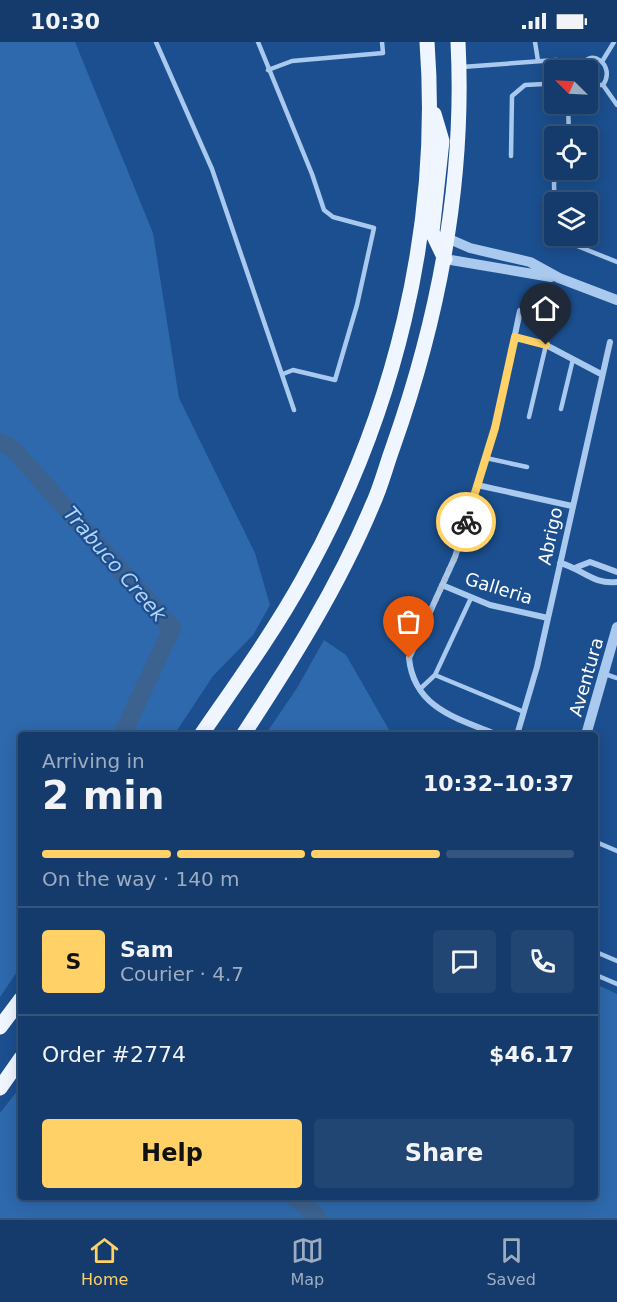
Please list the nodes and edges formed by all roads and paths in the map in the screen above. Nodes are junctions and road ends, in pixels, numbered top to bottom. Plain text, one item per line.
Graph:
1 (156, 42) edge
2 (258, 42) edge
3 (382, 42) edge
4 (427, 42) edge
5 (458, 42) edge
6 (535, 42) edge
7 (614, 42) edge
8 (590, 60) edge
9 (603, 60) junction
10 (538, 61) junction
11 (544, 61) edge
12 (459, 68) junction
13 (268, 70) junction
14 (544, 84) dead end
15 (603, 85) junction
16 (598, 86) edge
17 (429, 93) junction
18 (617, 105) edge
19 (511, 156) dead end
20 (447, 237) junction
21 (577, 246) edge
22 (445, 259) junction
23 (617, 262) edge
24 (559, 278) junction
25 (617, 300) edge
26 (520, 311) dead end
27 (515, 337) junction
28 (610, 342) dead end
29 (546, 345) junction
30 (573, 359) junction
31 (283, 374) junction
32 (601, 374) junction
33 (561, 409) dead end
34 (294, 410) dead end
35 (529, 417) dead end
36 (486, 458) junction
37 (527, 467) dead end
38 (477, 486) junction
39 (572, 506) junction
40 (560, 563) junction
41 (577, 567) junction
42 (617, 572) edge
43 (617, 582) edge
44 (442, 585) junction
45 (471, 598) junction
46 (548, 618) junction
47 (617, 627) edge
48 (605, 674) junction
49 (435, 675) junction
50 (617, 678) edge
51 (420, 689) junction
52 (526, 713) junction
53 (203, 732) edge
54 (245, 732) edge
55 (491, 732) edge
56 (519, 732) edge
57 (587, 732) edge
58 (598, 843) edge
59 (617, 851) edge
60 (598, 953) edge
61 (617, 961) edge
62 (598, 976) edge
63 (617, 984) edge
64 (18, 1003) edge
65 (0, 1027) edge
66 (18, 1062) edge
67 (0, 1088) edge

1 - 31 lane
2 - 13 lane
3 - 13 lane
4 - 17 main road
5 - 12 main road
6 - 10 lane
7 - 9 lane
8 - 9 lane
9 - 15 lane
10 - 11 lane
10 - 12 lane
12 - 20 main road
13 - 31 lane
14 - 19 lane
15 - 16 lane
15 - 18 lane
17 - 22 main road
17 - 53 main road
20 - 22 main road
20 - 24 street
21 - 23 lane
22 - 24 street
22 - 54 main road
24 - 25 street
26 - 27 street
27 - 29 street
27 - 36 street
28 - 32 street, Abrigo
29 - 30 street
29 - 35 lane
30 - 32 street
30 - 33 lane
31 - 34 lane
32 - 39 street, Abrigo
36 - 37 lane
36 - 38 street
38 - 39 street
38 - 44 street
39 - 40 street, Abrigo
40 - 41 street
40 - 46 street, Abrigo
41 - 42 street
41 - 43 street
44 - 45 street, Galleria
44 - 51 street
45 - 46 street, Galleria
45 - 49 lane
46 - 52 street, Abrigo
47 - 48 street, Aventura
48 - 50 lane
48 - 57 street, Aventura
49 - 51 lane
49 - 52 lane
51 - 55 street
52 - 56 street, Abrigo
58 - 59 lane
60 - 61 lane
62 - 63 lane
64 - 65 main road
66 - 67 main road

